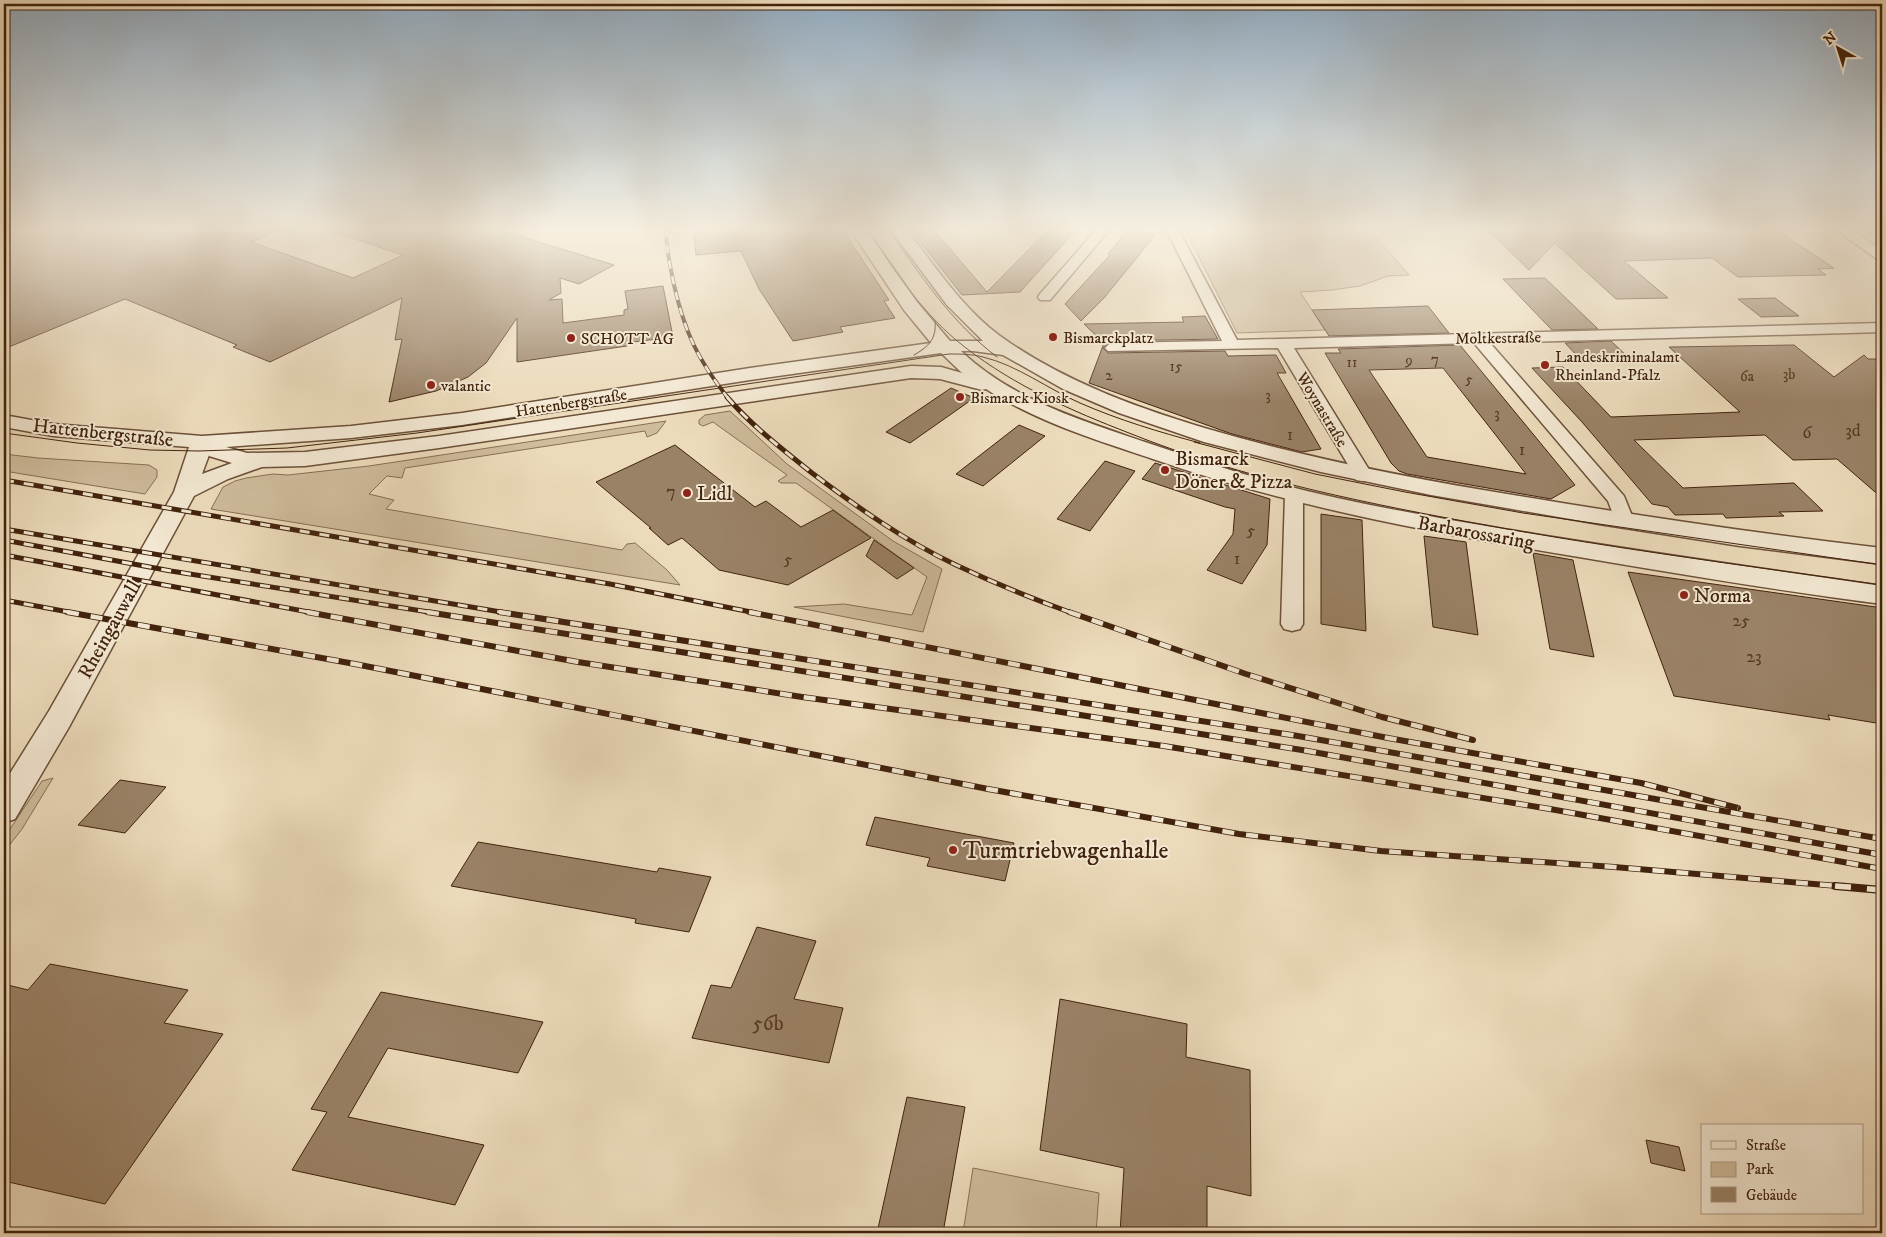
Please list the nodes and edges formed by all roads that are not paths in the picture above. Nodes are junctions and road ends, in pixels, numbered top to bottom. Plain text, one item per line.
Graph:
1 (897, 287) edge
2 (943, 287) edge
3 (1054, 287) edge
4 (1202, 287) edge
5 (1045, 297) dead end
6 (913, 311) junction
7 (1882, 328) edge
8 (1478, 338) junction
9 (986, 341) junction
10 (1283, 343) junction
11 (1231, 344) junction
12 (1113, 348) dead end
13 (951, 353) junction
14 (872, 358) junction
15 (911, 372) junction
16 (1002, 391) junction
17 (4, 421) edge
18 (202, 442) junction
19 (265, 461) junction
20 (1362, 476) junction
21 (185, 492) junction
22 (1294, 495) junction
23 (1624, 520) junction
24 (1882, 556) edge
25 (1882, 594) edge
26 (1292, 624) dead end
27 (4, 810) edge

1 - 6 street
2 - 9 street
3 - 5 street
4 - 11 street
6 - 13 street
6 - 14 street, Hattenbergstraße
7 - 8 street, Moltkestraße
8 - 10 street, Moltkestraße
8 - 23 street
9 - 13 street
9 - 20 street, Barbarossaring
10 - 11 street, Moltkestraße
10 - 20 street, Woynastraße
11 - 12 street, Moltkestraße
13 - 14 street
13 - 15 street
13 - 16 street
14 - 18 street, Hattenbergstraße
15 - 16 street
15 - 19 street, Hattenbergstraße
16 - 22 street, Barbarossaring
17 - 18 street, Hattenbergstraße
18 - 19 street, Hattenbergstraße
18 - 21 street, Rheingauwall
19 - 21 street, Hattenbergstraße
20 - 23 street, Barbarossaring
21 - 27 street, Rheingauwall
22 - 25 street, Barbarossaring
22 - 26 street
23 - 24 street, Barbarossaring

